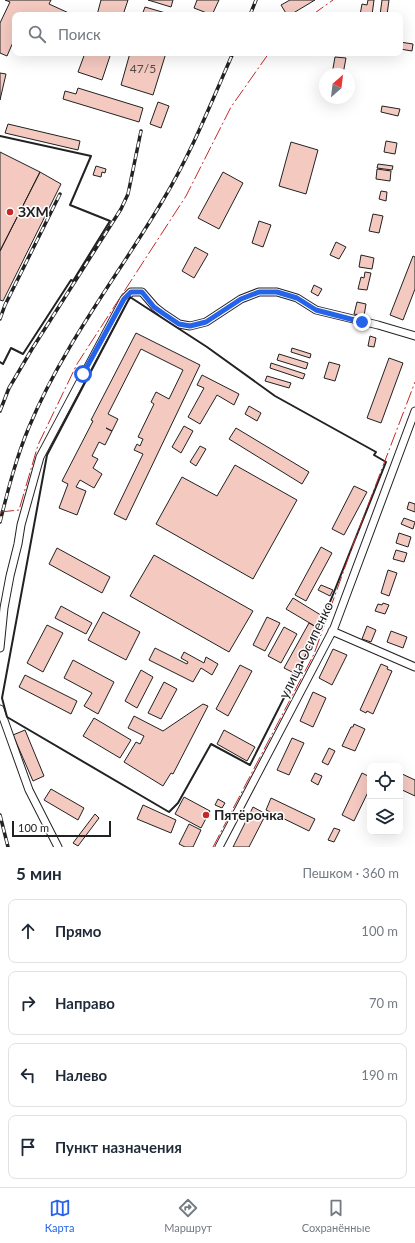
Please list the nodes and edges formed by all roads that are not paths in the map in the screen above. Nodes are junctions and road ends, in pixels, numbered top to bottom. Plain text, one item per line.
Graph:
1 (415, 336) edge
2 (415, 412) edge
3 (332, 631) junction
4 (0, 648) edge
5 (415, 667) edge
6 (0, 709) edge
7 (58, 847) edge
8 (219, 847) edge

1 - 4 street
2 - 3 street, улица Осипенко
3 - 5 street
3 - 8 street, улица Осипенко
6 - 7 street

